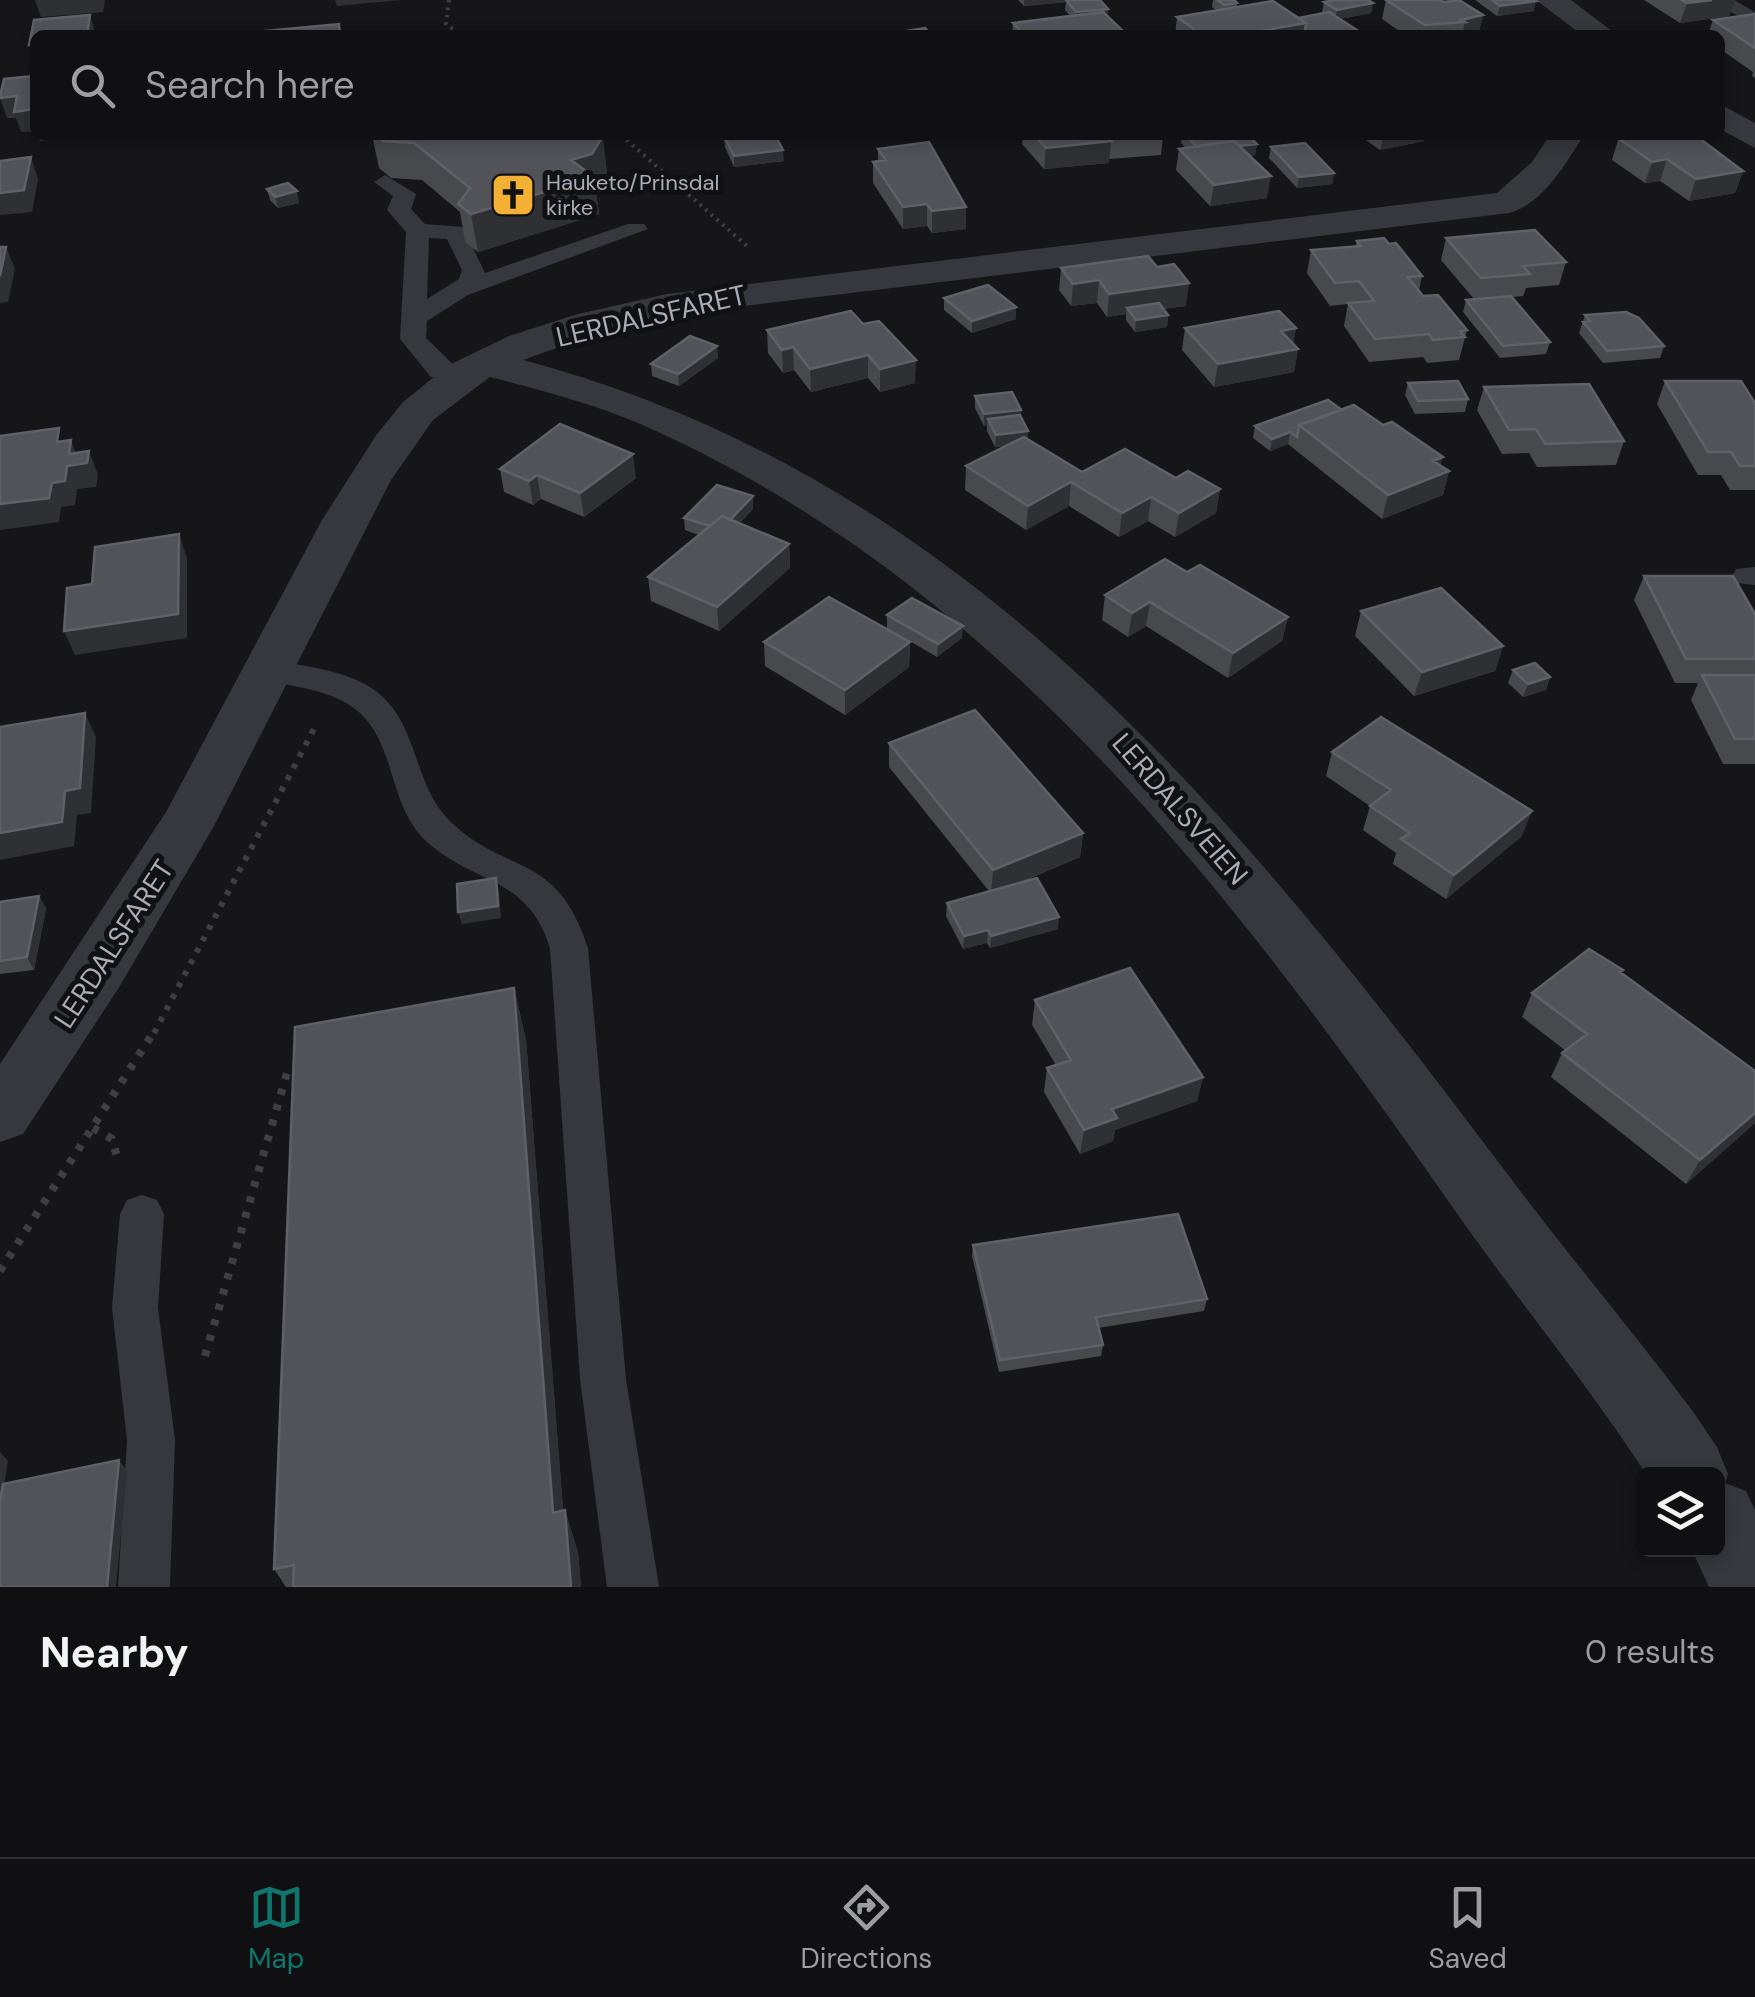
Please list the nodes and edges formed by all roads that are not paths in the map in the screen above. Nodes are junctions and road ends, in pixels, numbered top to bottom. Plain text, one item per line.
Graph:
1 (1551, 0) edge
2 (1720, 0) edge
3 (1755, 20) edge
4 (1595, 30) edge
5 (1725, 117) edge
6 (1755, 138) edge
7 (1563, 140) edge
8 (385, 182) dead end
9 (636, 229) dead end
10 (418, 230) junction
11 (462, 289) junction
12 (414, 318) junction
13 (471, 371) junction
14 (271, 671) junction
15 (0, 1116) edge
16 (142, 1214) dead end
17 (1686, 1467) edge
18 (1725, 1534) edge
19 (144, 1587) edge
20 (632, 1587) edge
21 (1750, 1587) edge

1 - 4 street
2 - 3 lane
5 - 6 street
7 - 13 street, LERDALSFARET
8 - 10 lane
9 - 11 lane
10 - 11 lane
10 - 12 lane
11 - 12 lane
12 - 13 lane
13 - 14 street, LERDALSFARET
13 - 17 street, LERDALSVEIEN
14 - 15 street, LERDALSFARET
14 - 20 lane
16 - 19 lane
18 - 21 street

